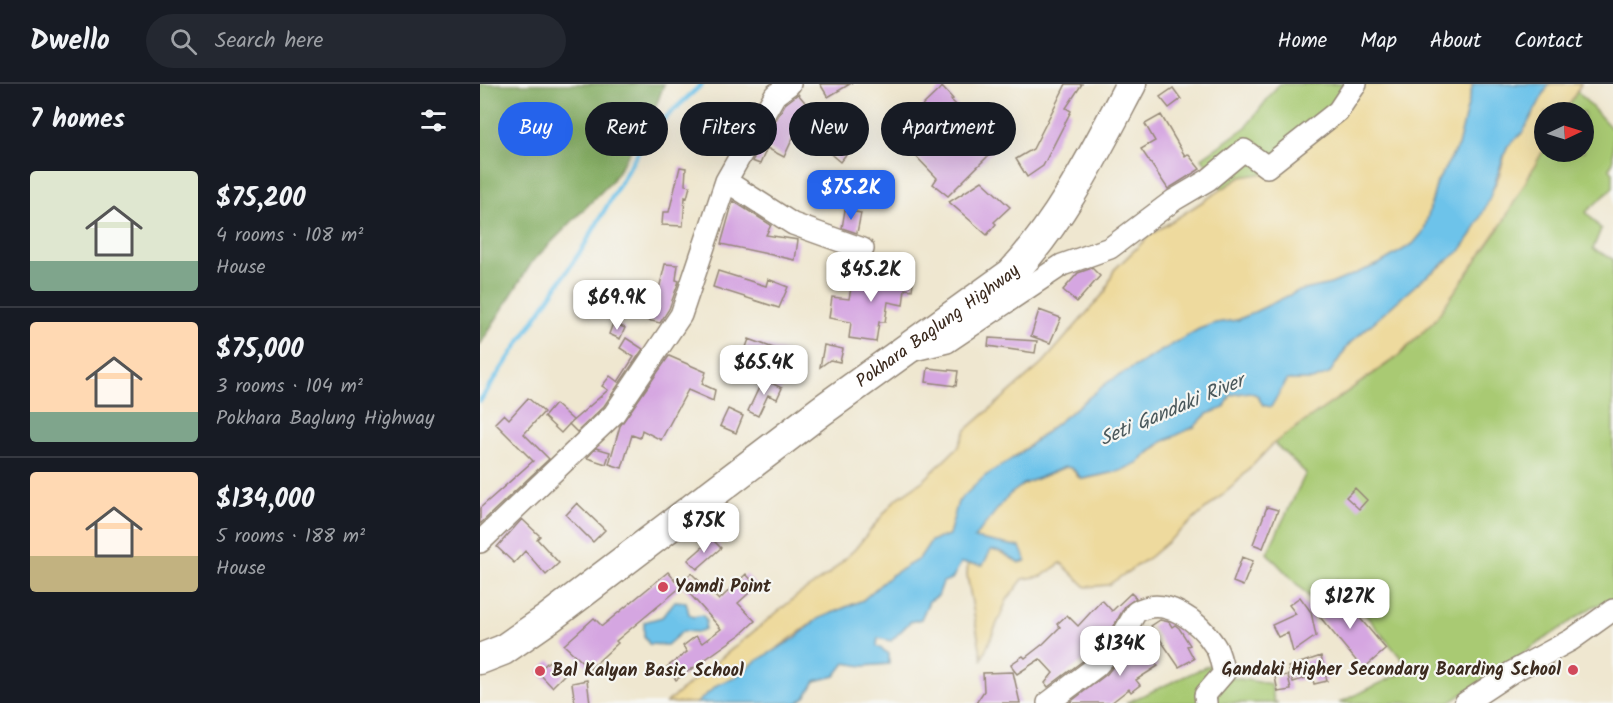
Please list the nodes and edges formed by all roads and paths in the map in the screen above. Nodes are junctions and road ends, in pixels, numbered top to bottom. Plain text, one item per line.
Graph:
1 (790, 84) edge
2 (1131, 84) edge
3 (1356, 84) edge
4 (726, 181) junction
5 (863, 249) dead end
6 (898, 354) junction
7 (480, 542) edge
8 (1613, 610) edge
9 (480, 658) edge
10 (1048, 703) edge
11 (1206, 703) edge
12 (1465, 703) edge

1 - 4 street
2 - 6 highway, Pokhara Baglung Highway
3 - 6 street
4 - 5 street
4 - 7 street
6 - 9 highway, Pokhara Baglung Highway
8 - 12 street
10 - 11 street

